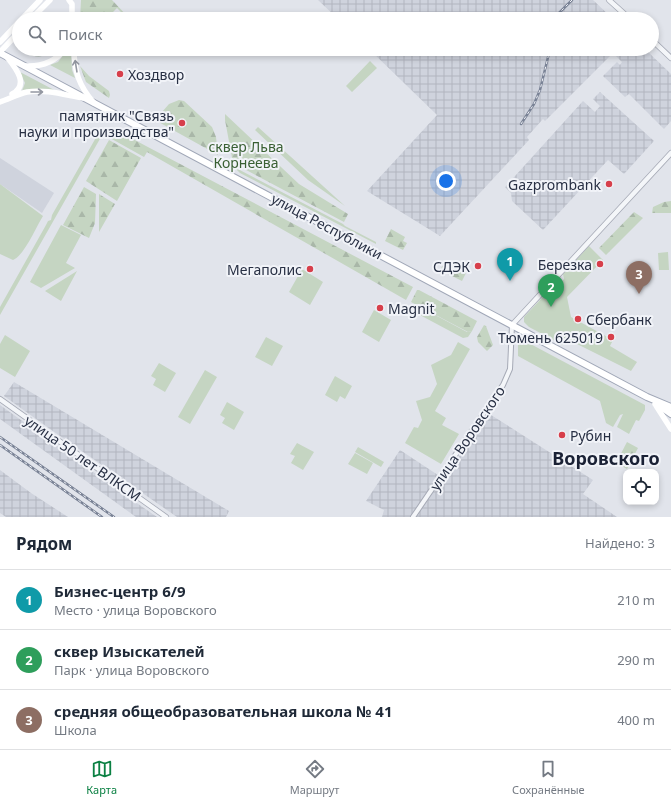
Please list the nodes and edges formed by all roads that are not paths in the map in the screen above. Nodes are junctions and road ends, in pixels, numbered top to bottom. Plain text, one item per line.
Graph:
1 (40, 0) edge
2 (50, 0) edge
3 (69, 0) edge
4 (75, 0) edge
5 (610, 0) edge
6 (29, 12) edge
7 (38, 12) edge
8 (73, 12) edge
9 (74, 12) edge
10 (623, 12) edge
11 (12, 29) edge
12 (12, 39) edge
13 (0, 42) edge
14 (659, 47) edge
15 (0, 52) edge
16 (59, 56) edge
17 (74, 56) edge
18 (6, 57) junction
19 (671, 58) edge
20 (25, 66) junction
21 (84, 98) junction
22 (0, 99) edge
23 (0, 102) edge
24 (96, 104) junction
25 (671, 153) edge
26 (512, 325) junction
27 (0, 399) edge
28 (653, 400) junction
29 (671, 407) edge
30 (671, 414) edge
31 (671, 429) edge
32 (166, 517) edge
33 (413, 517) edge

1 - 6 main road
2 - 7 main road
3 - 8 main road
4 - 9 main road
5 - 10 street
11 - 13 main road
12 - 15 main road
14 - 19 street
15 - 18 main road, улица Республики
16 - 20 main road
24 -> 17 main road
18 - 20 main road, улица Республики
18 - 22 main road
20 - 21 main road, улица Республики
23 -> 21 main road
21 - 24 main road, улица Республики
24 - 26 main road, улица Республики
25 - 26 street
26 - 28 main road, улица Республики
26 - 33 street, улица Воровского
27 - 32 street, улица 50 лет ВЛКСМ
28 - 29 main road, улица Республики
28 - 30 main road, улица Республики
28 - 31 main road

